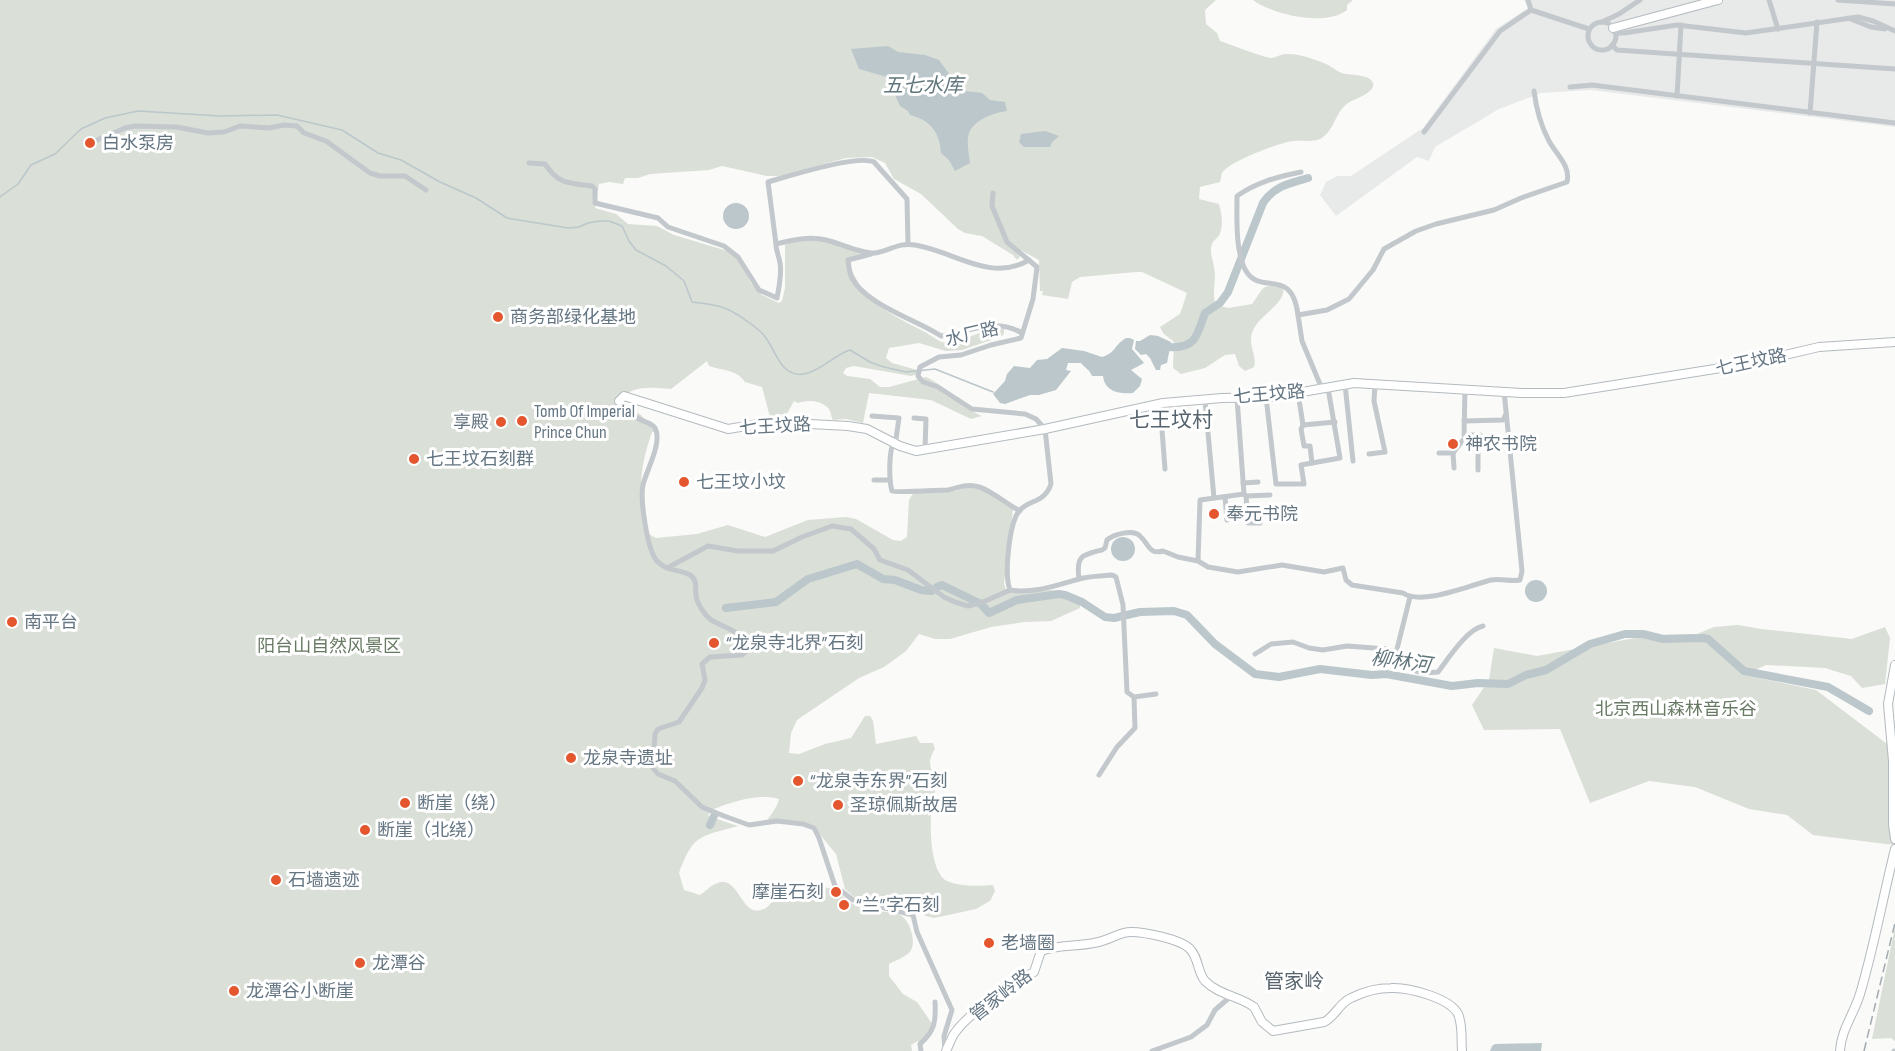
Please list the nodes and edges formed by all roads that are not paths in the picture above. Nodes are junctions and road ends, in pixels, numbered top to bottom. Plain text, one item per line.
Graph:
1 (1528, 0) edge
2 (1640, 0) edge
3 (1718, 0) edge
4 (1769, 0) edge
5 (1838, 0) edge
6 (1895, 4) edge
7 (1531, 10) junction
8 (1602, 22) junction
9 (1817, 22) junction
10 (1681, 25) junction
11 (1589, 29) junction
12 (1778, 29) junction
13 (1614, 30) junction
14 (1893, 31) edge
15 (1612, 45) junction
16 (1680, 55) junction
17 (1815, 63) junction
18 (1895, 69) edge
19 (1570, 87) dead end
20 (1534, 91) dead end
21 (1677, 96) junction
22 (1810, 113) junction
23 (1895, 123) edge
24 (1424, 132) dead end
25 (95, 141) dead end
26 (529, 163) dead end
27 (1301, 172) dead end
28 (426, 190) dead end
29 (993, 193) dead end
30 (908, 243) junction
31 (776, 244) junction
32 (873, 253) junction
33 (1029, 260) junction
34 (1298, 315) junction
35 (1022, 333) junction
36 (1895, 342) edge
37 (1345, 384) junction
38 (1375, 384) junction
39 (1325, 388) junction
40 (1465, 389) junction
41 (1504, 392) junction
42 (1298, 393) junction
43 (1266, 397) junction
44 (1237, 398) junction
45 (1205, 400) junction
46 (619, 401) joint
47 (1160, 404) junction
48 (1506, 414) junction
49 (872, 416) dead end
50 (914, 418) dead end
51 (1464, 421) junction
52 (1335, 422) junction
53 (1303, 425) junction
54 (1045, 429) junction
55 (1464, 435) junction
56 (1480, 435) dead end
57 (892, 442) junction
58 (1462, 442) junction
59 (925, 449) junction
60 (1439, 453) dead end
61 (1453, 453) junction
62 (1369, 454) dead end
63 (1353, 461) dead end
64 (1312, 463) junction
65 (1454, 468) dead end
66 (1166, 469) dead end
67 (1478, 470) dead end
68 (874, 480) dead end
69 (890, 480) junction
70 (1258, 482) dead end
71 (1243, 483) junction
72 (1245, 495) junction
73 (1270, 495) dead end
74 (1225, 497) junction
75 (1214, 498) junction
76 (1020, 511) junction
77 (1227, 520) dead end
78 (1260, 523) dead end
79 (1198, 561) junction
80 (667, 568) junction
81 (1079, 579) junction
82 (1010, 590) junction
83 (1410, 597) junction
84 (1483, 626) dead end
85 (1396, 653) junction
86 (1255, 654) dead end
87 (1895, 664) edge
88 (1156, 694) dead end
89 (1134, 697) junction
90 (1099, 775) dead end
91 (1895, 839) edge
92 (1895, 849) edge
93 (1230, 997) junction
94 (935, 1002) dead end
95 (921, 1051) edge
96 (946, 1051) edge
97 (1152, 1051) edge
98 (1462, 1051) edge
99 (1840, 1051) edge

1 - 7 street
2 - 8 street
3 - 13 street
4 - 12 street
5 - 6 street
7 - 11 street
7 - 24 street
8 - 11 street
8 - 13 street
9 - 12 street
9 - 14 street
9 - 17 street
10 - 12 street
10 - 13 street
10 - 16 street
11 - 15 street
13 - 15 street
15 - 16 street
16 - 17 street
16 - 21 street
17 - 18 street
17 - 22 street
19 - 21 street
20 - 34 street
21 - 22 street
22 - 23 street
25 - 28 street
26 - 31 street
27 - 34 street
29 - 33 street
30 - 31 street
30 - 32 street
30 - 33 street
31 - 32 street
32 - 35 street
33 - 35 street, 水厂路
34 - 39 street
35 - 54 street, 水厂路
36 - 41 street, 七王坟路
37 - 38 street, 七王坟路
37 - 39 street, 七王坟路
37 - 63 street
38 - 40 street, 七王坟路
38 - 62 street
39 - 42 street, 七王坟路
39 - 52 street
40 - 41 street, 七王坟路
40 - 51 street
41 - 48 street
42 - 43 street, 七王坟路
42 - 53 street
43 - 44 street, 七王坟路
43 - 64 street
44 - 45 street, 七王坟路
44 - 71 street
45 - 47 street, 七王坟路
45 - 75 street
46 - 57 street, 七王坟路
46 - 80 street
47 - 54 street, 七王坟路
47 - 66 street
48 - 51 street
48 - 83 street
49 - 57 street
50 - 59 street
51 - 55 street
52 - 53 street
52 - 64 street
53 - 64 street
54 - 59 street, 七王坟路
54 - 76 street
55 - 56 street
55 - 58 street
57 - 59 street, 七王坟路
57 - 69 street
58 - 61 street
58 - 67 street
60 - 61 street
61 - 65 street
68 - 69 street
69 - 76 street
70 - 71 street
71 - 72 street
72 - 73 street
72 - 74 street
72 - 78 street
74 - 75 street
74 - 77 street
75 - 79 street
76 - 82 street
79 - 81 street
79 - 83 street
80 - 82 street
80 - 96 street
81 - 82 street
81 - 89 street
83 - 85 street
84 - 85 street
85 - 86 street
87 - 91 street
88 - 89 street
89 - 90 street
92 - 99 street
93 - 96 street, 管家岭路
93 - 97 street
93 - 98 street, 管家岭路
94 - 95 street

